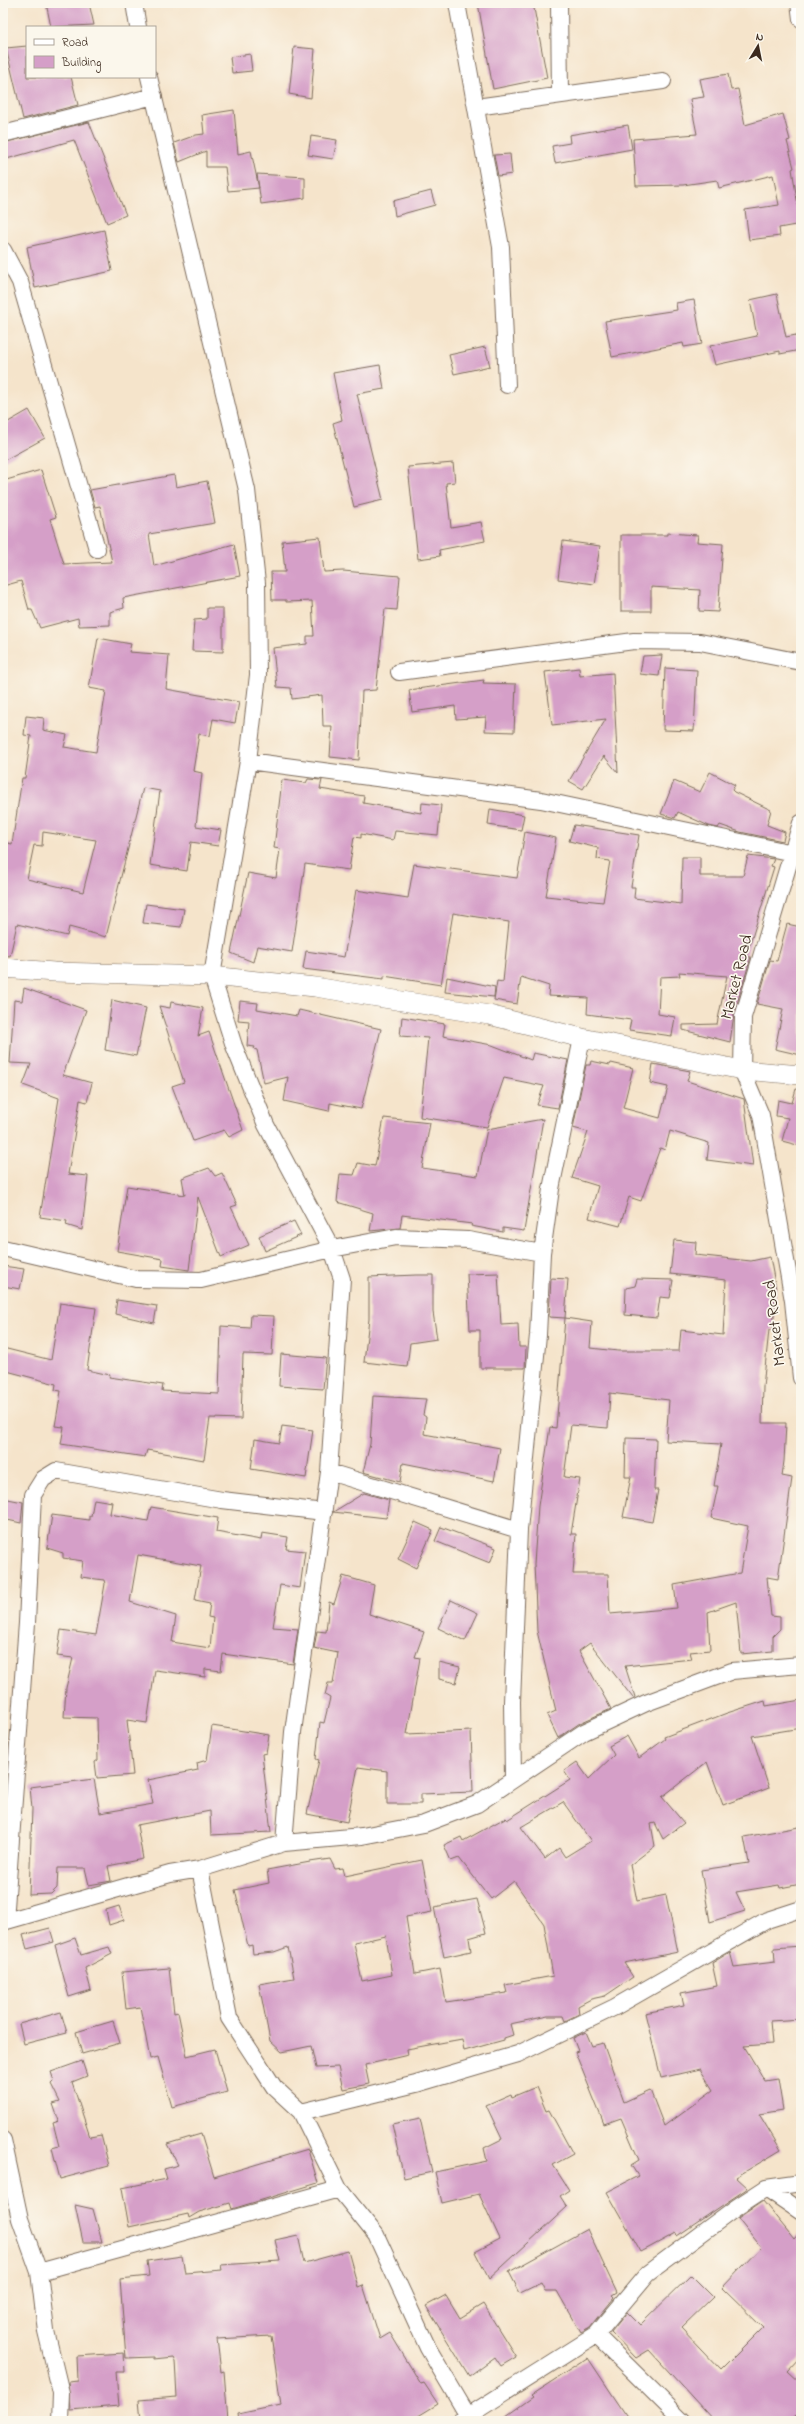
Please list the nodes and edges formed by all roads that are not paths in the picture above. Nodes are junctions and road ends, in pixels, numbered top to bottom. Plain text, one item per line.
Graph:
1 (134, 3) edge
2 (457, 3) edge
3 (559, 3) edge
4 (799, 3) edge
5 (801, 19) edge
6 (138, 26) edge
7 (149, 78) edge
8 (662, 81) dead end
9 (560, 95) junction
10 (154, 96) junction
11 (476, 107) junction
12 (3, 134) edge
13 (3, 250) edge
14 (507, 385) dead end
15 (97, 549) dead end
16 (801, 662) edge
17 (399, 672) dead end
18 (248, 761) junction
19 (801, 823) edge
20 (793, 853) junction
21 (3, 968) edge
22 (212, 976) junction
23 (582, 1038) junction
24 (742, 1070) junction
25 (801, 1074) edge
26 (3, 1248) edge
27 (332, 1249) junction
28 (542, 1252) junction
29 (801, 1378) edge
30 (329, 1472) junction
31 (324, 1512) junction
32 (519, 1530) junction
33 (801, 1664) edge
34 (513, 1779) junction
35 (284, 1843) junction
36 (200, 1869) junction
37 (801, 1909) edge
38 (4, 1922) edge
39 (301, 2112) junction
40 (3, 2140) edge
41 (801, 2183) edge
42 (766, 2188) junction
43 (339, 2189) junction
44 (801, 2212) edge
45 (39, 2272) junction
46 (596, 2335) junction
47 (464, 2418) edge
48 (60, 2421) edge
49 (683, 2421) edge

1 - 6 street
2 - 11 street
3 - 9 street
4 - 5 street
7 - 10 street
8 - 9 street
9 - 11 street
10 - 12 street
10 - 18 street
11 - 14 street
13 - 15 street
16 - 17 street
18 - 20 street
18 - 22 street
19 - 20 street, Market Road
20 - 24 street, Market Road
21 - 22 street
22 - 23 street
22 - 27 street
23 - 24 street
23 - 28 street
24 - 25 street
24 - 29 street, Market Road
26 - 27 street
27 - 28 street
27 - 30 street
28 - 32 street
30 - 31 street
30 - 32 street
31 - 35 street
31 - 38 street
32 - 34 street
33 - 34 street
34 - 35 street
35 - 36 street
36 - 38 street
36 - 39 street
37 - 39 street
39 - 43 street
40 - 45 street
41 - 42 street
42 - 44 street
42 - 46 street
43 - 45 street
43 - 47 street
45 - 48 street
46 - 47 street
46 - 49 street

